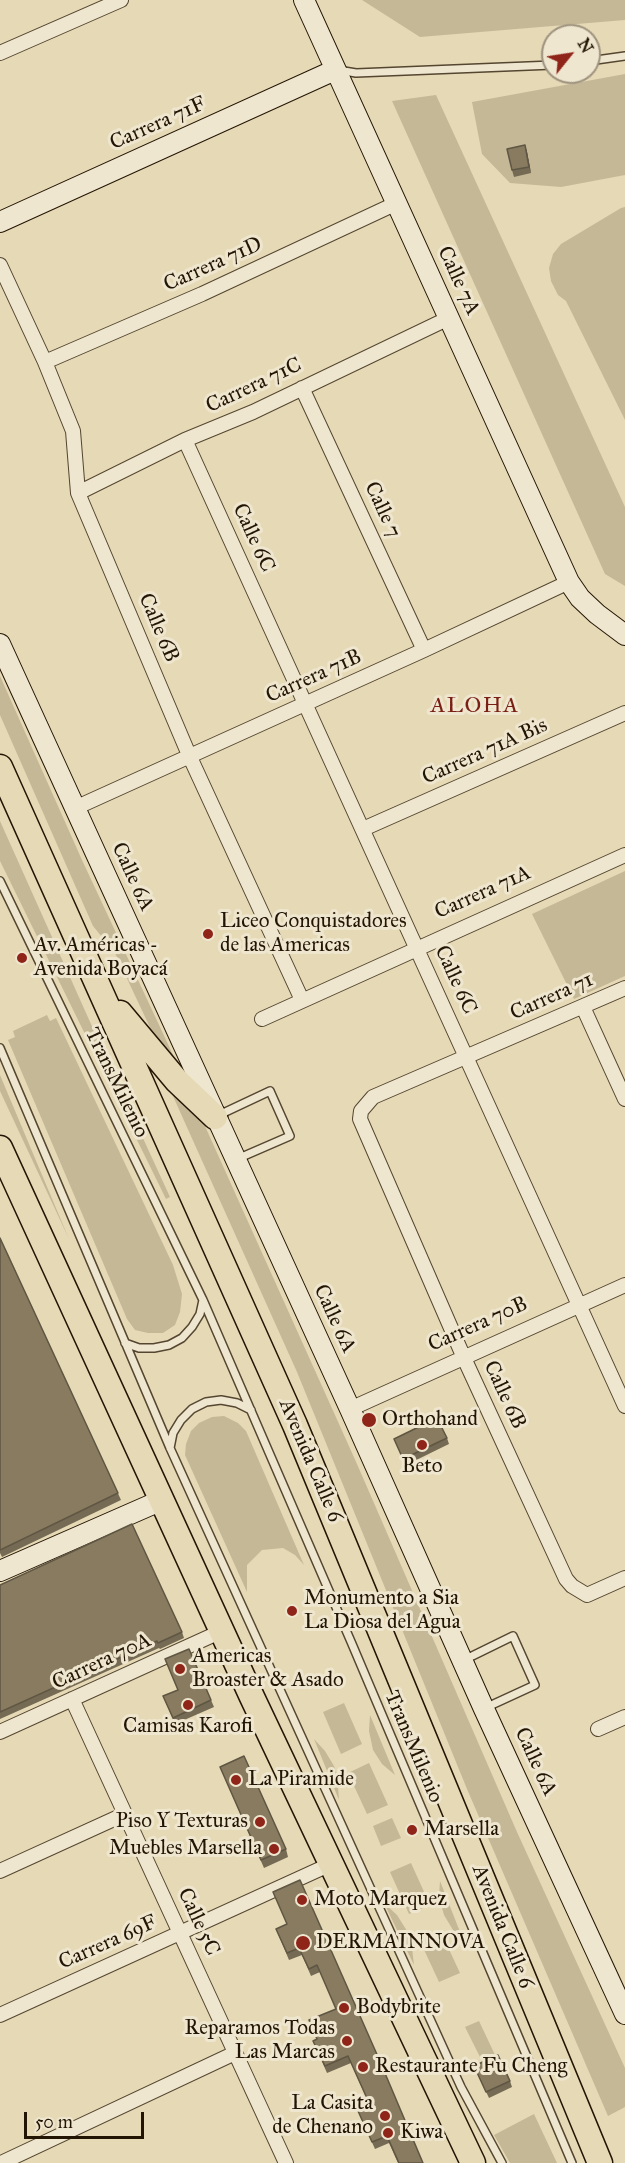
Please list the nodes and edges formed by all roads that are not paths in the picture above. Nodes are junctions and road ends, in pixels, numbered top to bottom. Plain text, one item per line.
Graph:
1 (121, 0) edge
2 (304, 0) edge
3 (0, 53) edge
4 (625, 56) edge
5 (601, 59) edge
6 (541, 65) edge
7 (335, 70) junction
8 (397, 203) junction
9 (0, 222) edge
10 (0, 265) edge
11 (449, 318) junction
12 (45, 362) junction
13 (302, 388) junction
14 (185, 440) junction
15 (78, 493) junction
16 (569, 582) junction
17 (625, 635) edge
18 (0, 644) edge
19 (424, 650) junction
20 (306, 704) junction
21 (625, 713) edge
22 (189, 755) junction
23 (0, 767) edge
24 (75, 808) junction
25 (363, 829) junction
26 (625, 855) edge
27 (0, 881) edge
28 (417, 948) junction
29 (99, 988) junction
30 (625, 988) edge
31 (302, 1000) junction
32 (583, 1007) junction
33 (262, 1019) dead end
34 (0, 1048) edge
35 (468, 1058) junction
36 (625, 1099) edge
37 (366, 1103) joint
38 (215, 1117) junction
39 (3, 1158) edge
40 (235, 1160) junction
41 (625, 1285) edge
42 (203, 1300) junction
43 (579, 1305) junction
44 (125, 1343) junction
45 (464, 1358) junction
46 (625, 1406) edge
47 (350, 1409) junction
48 (251, 1410) junction
49 (170, 1448) junction
50 (162, 1500) junction
51 (0, 1571) edge
52 (625, 1578) edge
53 (222, 1631) junction
54 (462, 1661) junction
55 (72, 1699) junction
56 (484, 1709) junction
57 (625, 1717) edge
58 (598, 1729) dead end
59 (0, 1732) edge
60 (125, 1814) junction
61 (331, 1864) junction
62 (0, 1871) edge
63 (180, 1933) junction
64 (625, 2014) edge
65 (0, 2015) edge
66 (235, 2053) junction
67 (1, 2163) edge
68 (286, 2163) edge
69 (473, 2163) edge
70 (502, 2163) edge
71 (572, 2163) edge
72 (600, 2163) edge

1 - 3 street
2 - 7 street, Calle 7A
4 - 5 lane
6 - 7 lane
7 - 8 street, Calle 7A
7 - 9 street, Carrera 71F
8 - 11 street, Calle 7A
8 - 12 street, Carrera 71D
10 - 12 street, Calle 6B
11 - 13 street, Carrera 71C
11 - 16 street, Calle 7A
12 - 15 street, Calle 6B
13 - 14 street, Carrera 71C
13 - 19 street, Calle 7
14 - 15 street, Carrera 71C
14 - 20 street, Calle 6C
15 - 22 street, Calle 6B
16 - 17 street, Calle 7A
16 - 19 street, Carrera 71B
18 - 24 street, Calle 6A
19 - 20 street, Carrera 71B
20 - 22 street, Carrera 71B
20 - 25 street, Calle 6C
21 - 25 street, Carrera 71A Bis
22 - 24 street, Carrera 71B
22 - 31 street, Calle 6B
23 - 29 highway, Avenida Calle 6
24 - 38 street, Calle 6A
25 - 28 street, Calle 6C
26 - 28 street, Carrera 71A
27 - 42 lane, TransMilenio
28 - 31 street, Carrera 71A
28 - 35 street, Calle 6C
29 - 38 highway
29 - 72 highway, Avenida Calle 6
30 - 32 street, Carrera 71
31 - 33 street, Carrera 71A
32 - 35 street, Carrera 71
32 - 36 street
34 - 44 lane
35 - 37 street, Carrera 71
35 - 43 street, Calle 6C
37 - 45 street, Calle 6B
38 - 40 street, Calle 6A
38 - 40 lane
39 - 50 highway
40 - 47 street, Calle 6A
41 - 43 street, Carrera 70B
42 - 44 lane
42 - 48 lane, TransMilenio
43 - 45 street, Carrera 70B
43 - 46 street, Calle 6C
44 - 49 lane
45 - 47 street, Carrera 70B
45 - 52 street, Calle 6B
47 - 54 street, Calle 6A
48 - 49 lane
48 - 71 lane, TransMilenio
49 - 70 lane
50 - 51 street
50 - 53 highway
53 - 55 street, Carrera 70A
53 - 61 highway
54 - 56 street, Calle 6A
54 - 56 lane
55 - 59 street, Carrera 70A
55 - 60 street, Calle 5C
56 - 64 street, Calle 6A
57 - 58 street
60 - 62 street
60 - 63 street, Calle 5C
61 - 63 street, Carrera 69F
61 - 69 highway
63 - 65 street, Carrera 69F
63 - 66 street, Calle 5C
66 - 67 street
66 - 68 street, Calle 5C

